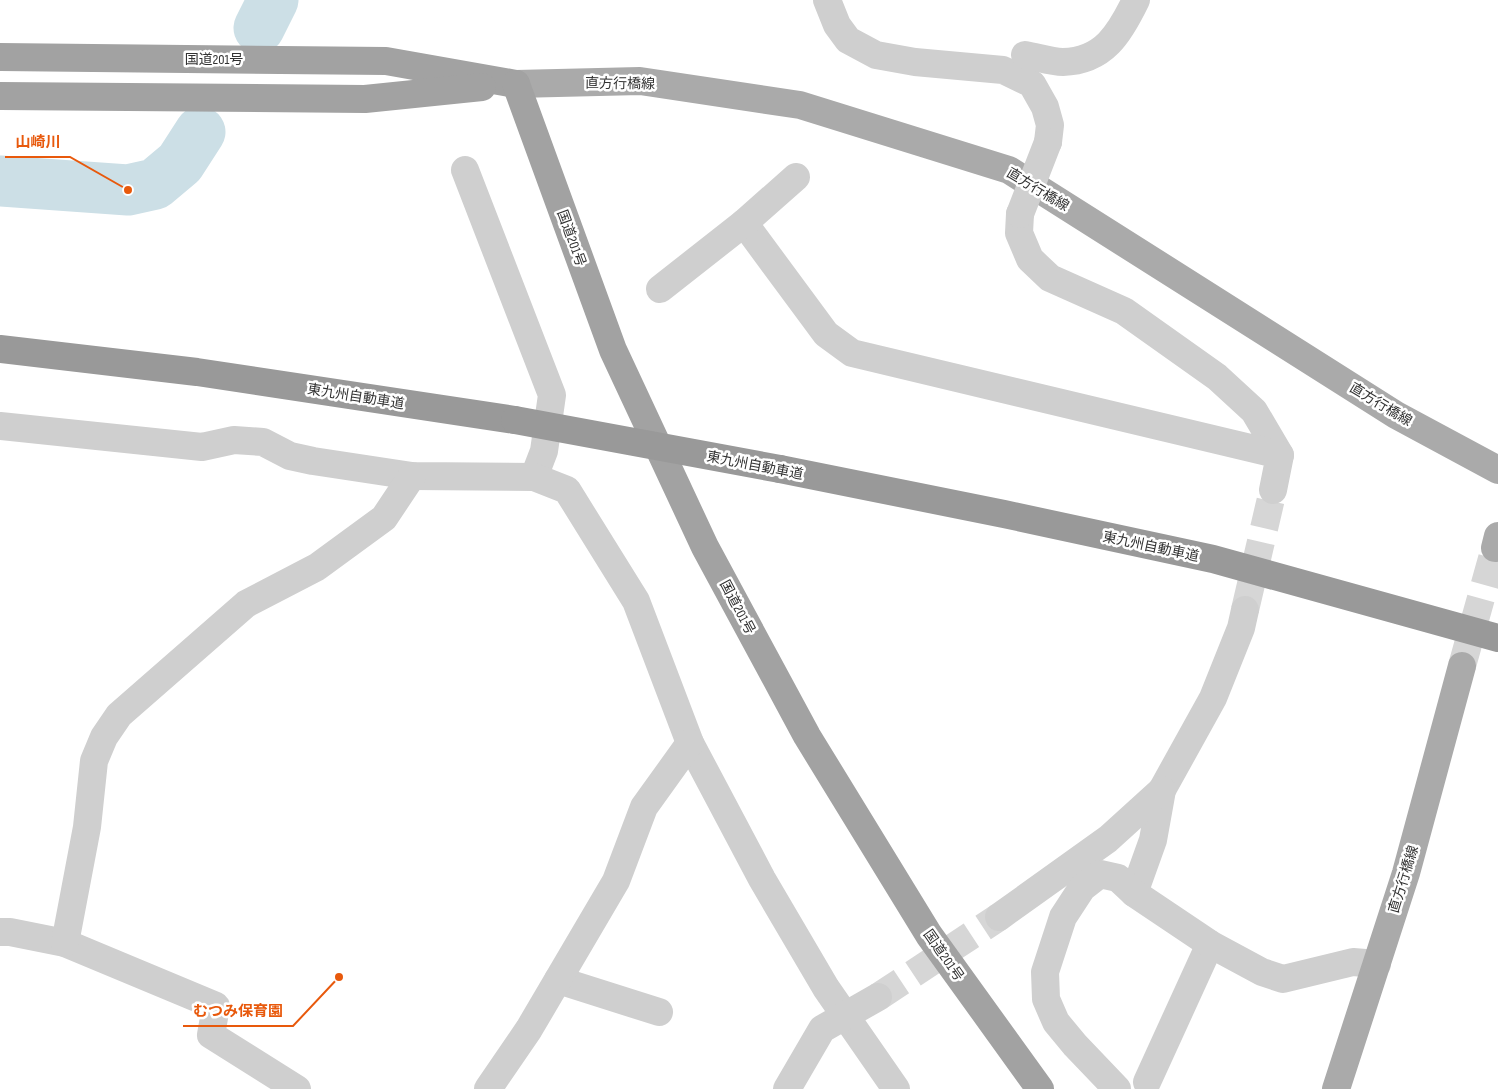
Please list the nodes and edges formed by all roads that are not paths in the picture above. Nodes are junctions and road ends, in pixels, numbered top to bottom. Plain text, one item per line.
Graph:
1 (827, 0) edge
2 (1136, 0) edge
3 (1025, 54) dead end
4 (0, 57) edge
5 (516, 84) junction
6 (0, 96) edge
7 (465, 170) dead end
8 (796, 178) dead end
9 (744, 223) junction
10 (660, 289) dead end
11 (0, 349) edge
12 (0, 426) edge
13 (1280, 455) junction
14 (1498, 470) edge
15 (412, 476) junction
16 (534, 477) junction
17 (1272, 490) tunnel mouth
18 (1245, 610) tunnel mouth
19 (1498, 638) edge
20 (1462, 666) tunnel mouth
21 (690, 743) junction
22 (1162, 790) junction
23 (1134, 893) junction
24 (999, 918) tunnel mouth
25 (0, 932) edge
26 (65, 943) junction
27 (1210, 944) junction
28 (1376, 964) junction
29 (558, 980) junction
30 (878, 997) tunnel mouth
31 (659, 1012) dead end
32 (844, 1016) junction
33 (1147, 1082) dead end
34 (297, 1089) edge
35 (488, 1089) edge
36 (788, 1089) edge
37 (896, 1089) edge
38 (1040, 1089) edge
39 (1117, 1089) edge
40 (1336, 1089) edge

1 - 13 street, bridge
2 - 3 street
4 - 5 highway, 国道201号
5 - 6 highway
5 - 14 main road, 直方行橋線
5 - 38 highway, 国道201号
7 - 16 street
8 - 9 street
9 - 10 street
9 - 13 street
11 - 19 highway, 東九州自動車道, bridge
12 - 15 street
13 - 17 street
15 - 16 street
15 - 26 street
16 - 21 street
18 - 22 street
20 - 28 main road, 直方行橋線
21 - 29 street
21 - 32 street
22 - 23 street
22 - 24 street
23 - 27 street
23 - 39 street
25 - 26 street
26 - 34 street
27 - 28 street
27 - 33 street
28 - 40 main road, 直方行橋線
29 - 31 street
29 - 35 street
30 - 32 street
32 - 36 street
32 - 37 street

